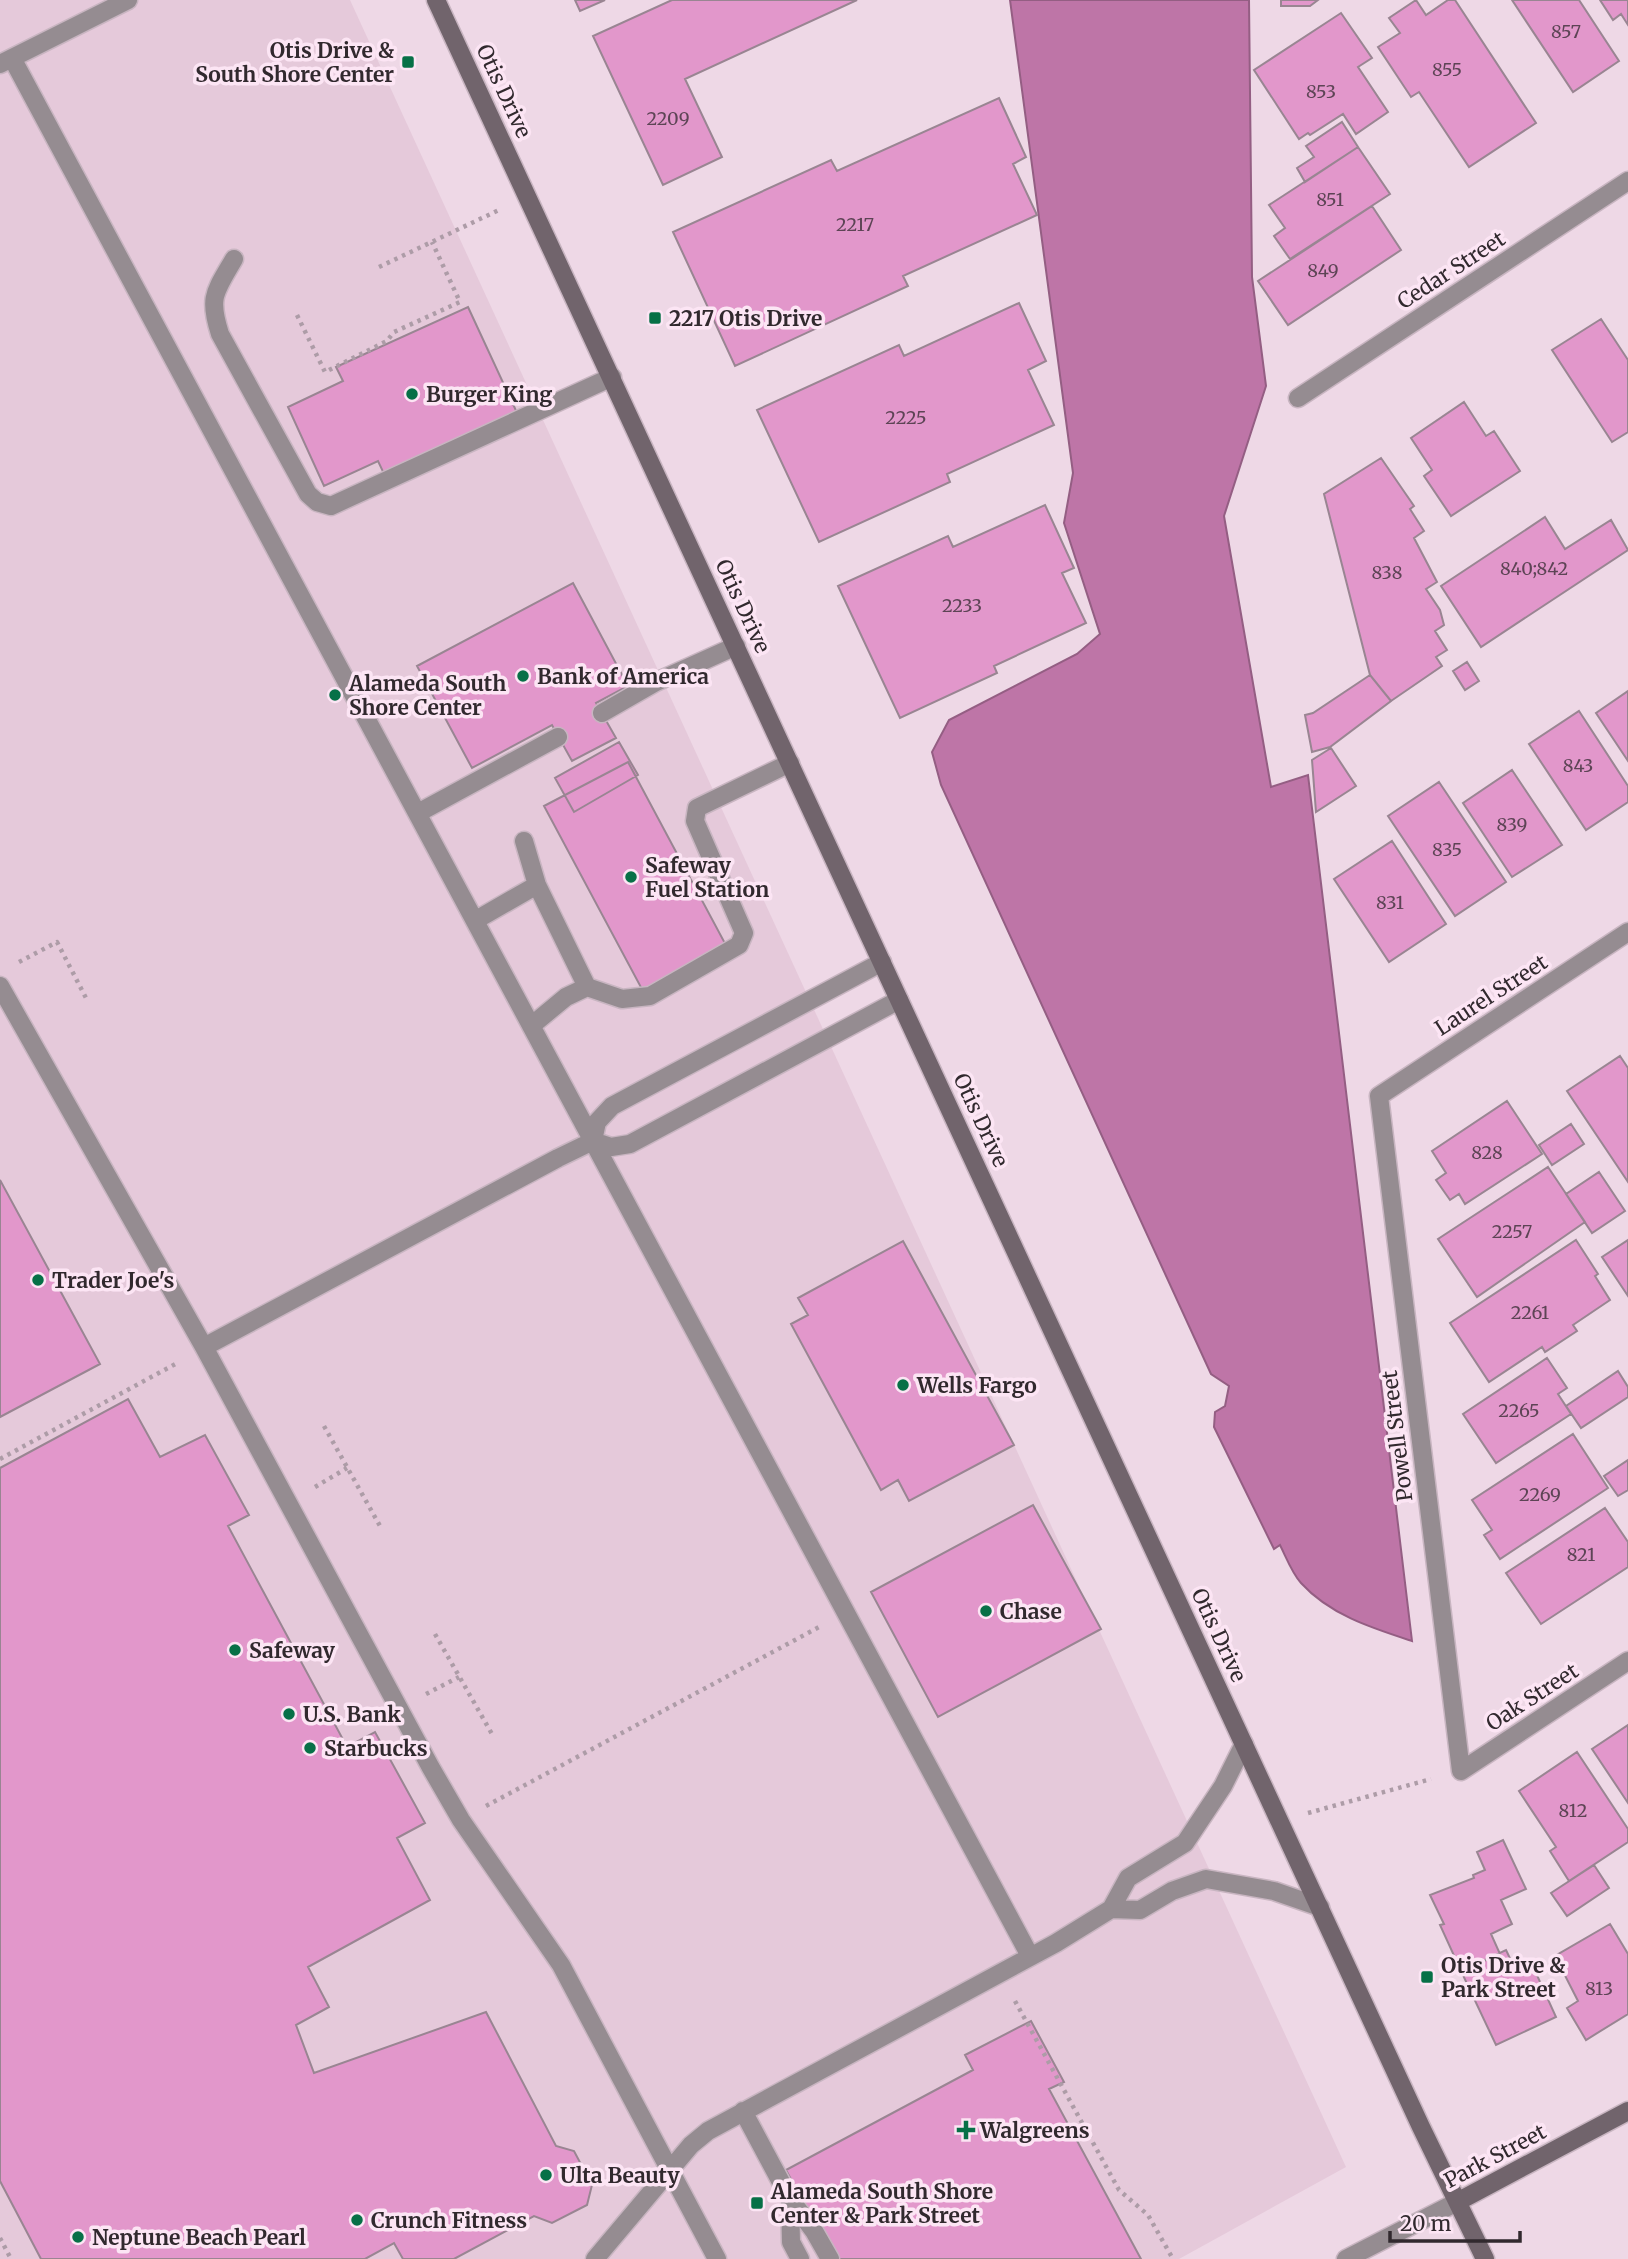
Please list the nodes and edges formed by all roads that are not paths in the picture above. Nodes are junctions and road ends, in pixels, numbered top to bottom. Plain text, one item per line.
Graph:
1 (128, 0) edge
2 (436, 0) edge
3 (6, 61) edge
4 (1628, 181) edge
5 (234, 260) dead end
6 (612, 377) junction
7 (1298, 398) dead end
8 (736, 646) junction
9 (602, 713) dead end
10 (558, 737) dead end
11 (790, 763) junction
12 (418, 813) junction
13 (524, 841) dead end
14 (537, 885) junction
15 (476, 920) junction
16 (1628, 932) edge
17 (882, 962) junction
18 (1, 986) edge
19 (587, 987) junction
20 (900, 1000) junction
21 (531, 1026) junction
22 (1380, 1096) joint
23 (593, 1141) junction
24 (204, 1347) junction
25 (1628, 1661) edge
26 (1244, 1744) junction
27 (1461, 1771) joint
28 (1320, 1907) junction
29 (1111, 1909) junction
30 (1030, 1956) junction
31 (743, 2111) junction
32 (1628, 2111) edge
33 (670, 2171) junction
34 (790, 2199) junction
35 (1459, 2201) junction
36 (595, 2259) edge
37 (717, 2259) edge
38 (800, 2259) edge
39 (830, 2259) edge
40 (1346, 2259) edge
41 (1485, 2259) edge

1 - 3 street
2 - 6 main road, Otis Drive
3 - 12 street
4 - 7 street, Cedar Street
5 - 6 street
6 - 8 main road, Otis Drive
8 - 9 street
8 - 11 main road, Otis Drive
10 - 12 street
11 - 17 main road, Otis Drive
11 - 19 street
12 - 15 street
13 - 14 street
14 - 15 street
14 - 19 street
15 - 21 street
16 - 22 street, Laurel Street
17 - 20 main road, Otis Drive
17 - 23 street
18 - 24 street
19 - 21 street
20 - 23 street
20 - 26 main road, Otis Drive
21 - 23 street
22 - 27 street, Powell Street
23 - 24 street
23 - 30 street
24 - 33 street
25 - 27 street, Oak Street
26 - 28 main road, Otis Drive
26 - 29 street
28 - 29 street
28 - 35 main road, Otis Drive
29 - 30 street
30 - 31 street
31 - 33 street
31 - 34 street
32 - 35 main road, Park Street
33 - 36 street
33 - 37 street
34 - 38 street
34 - 39 street
35 - 40 street, Park Street
35 - 41 main road, Otis Drive

